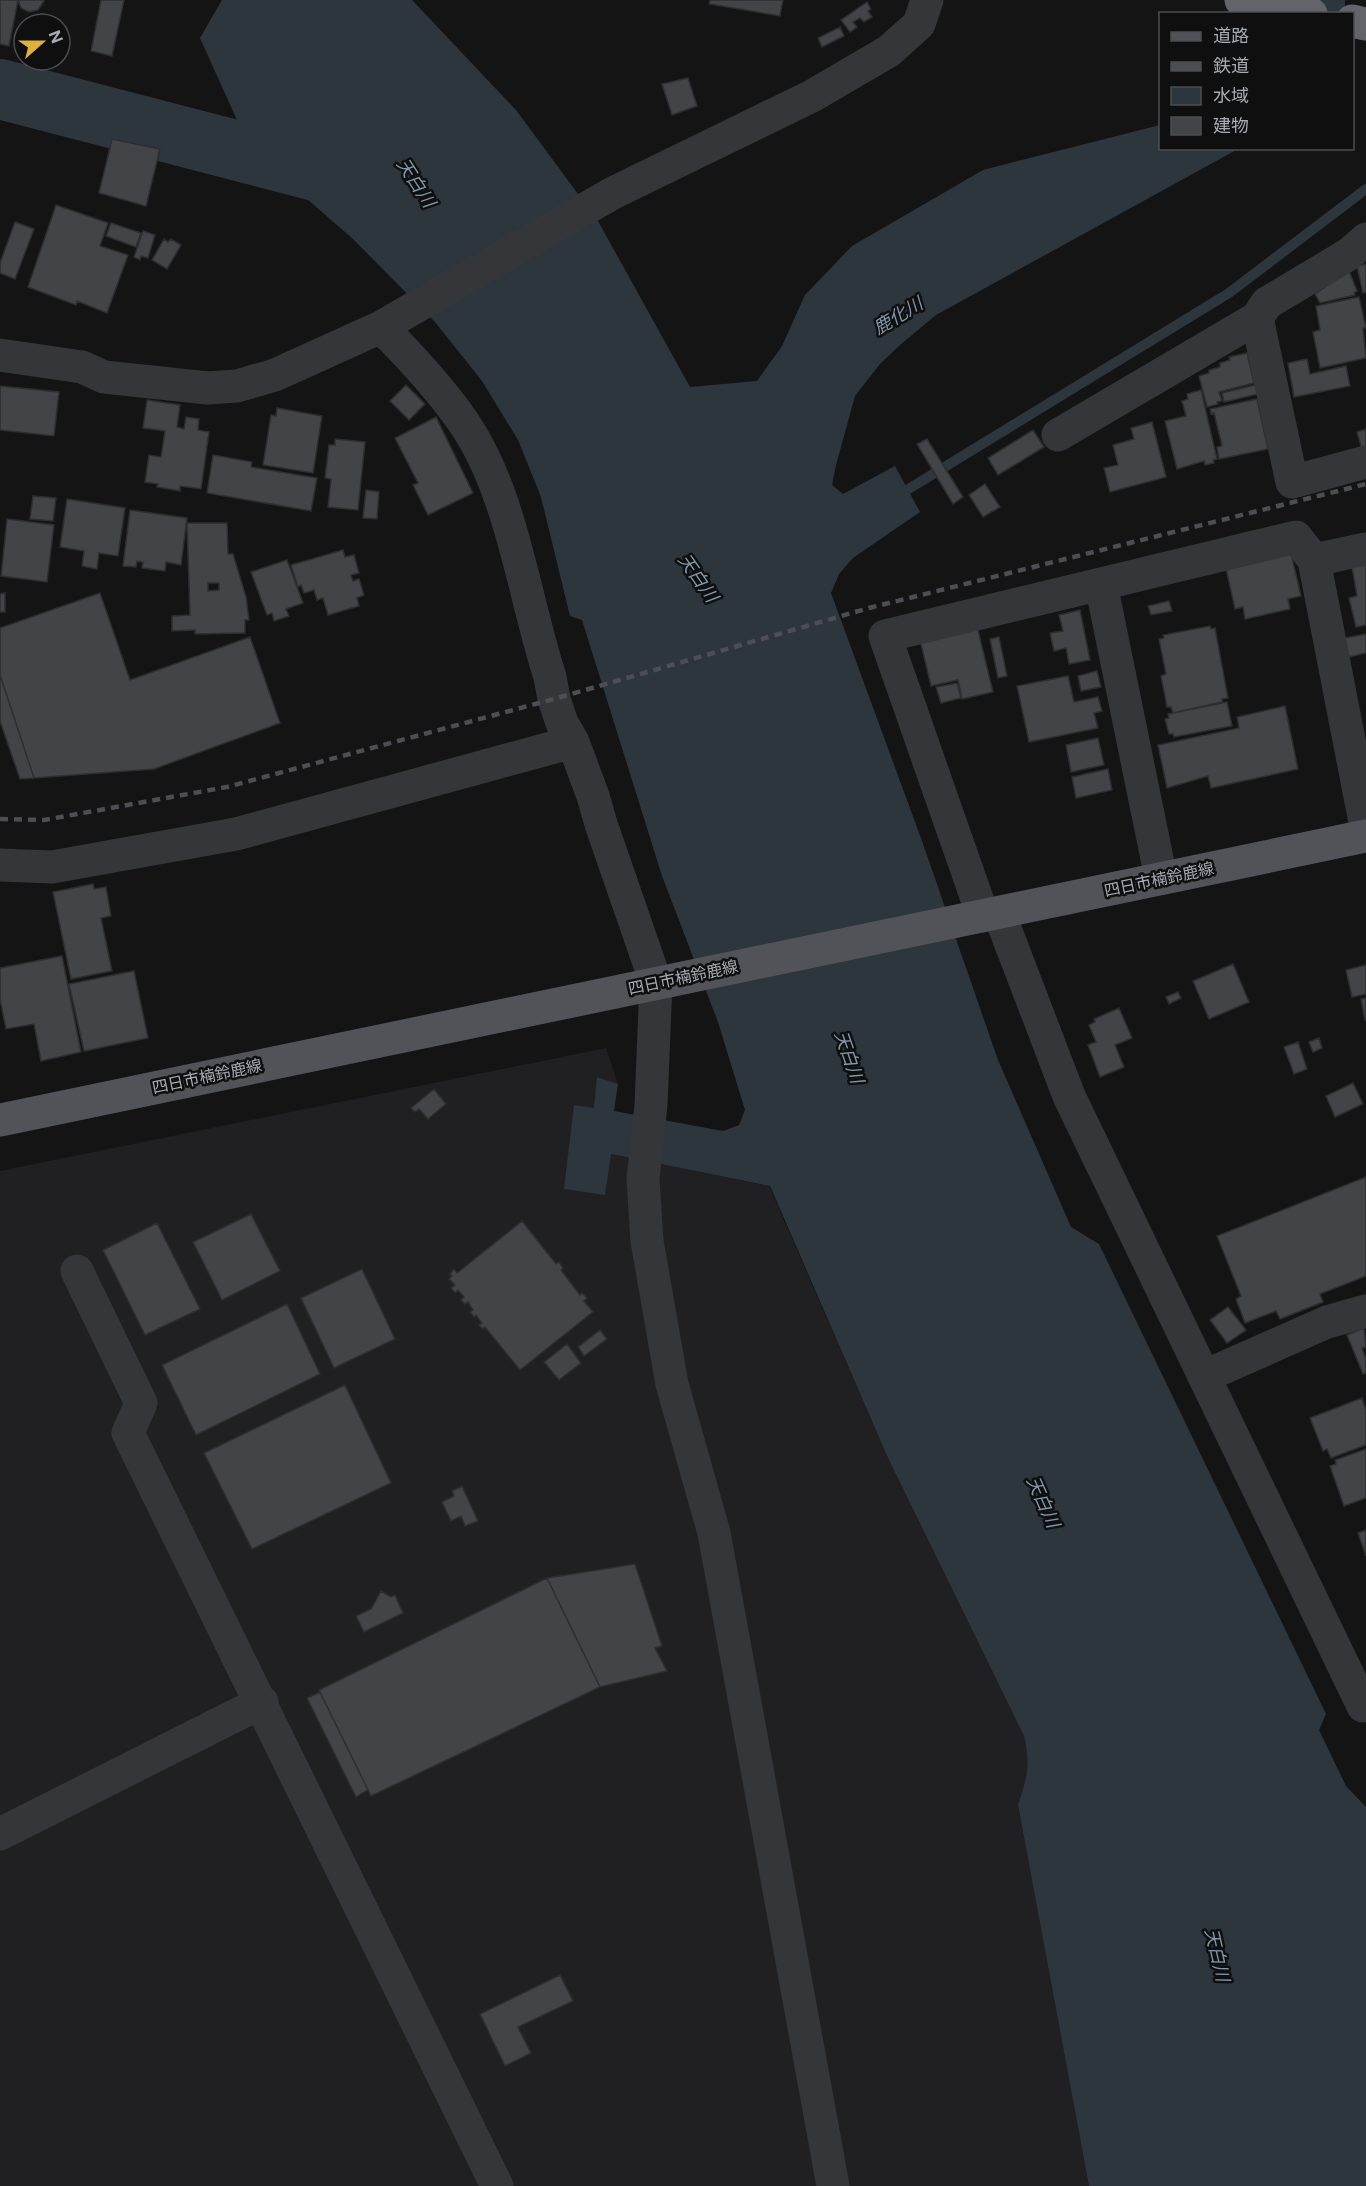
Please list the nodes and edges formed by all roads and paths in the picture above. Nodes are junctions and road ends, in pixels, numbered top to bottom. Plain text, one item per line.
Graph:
1 (927, 0) edge
2 (1241, 0) edge
3 (1301, 12) edge
4 (1366, 238) edge
5 (1257, 318) junction
6 (381, 327) junction
7 (0, 355) edge
8 (1058, 435) dead end
9 (1366, 462) edge
10 (1366, 549) edge
11 (1314, 560) junction
12 (1101, 584) junction
13 (573, 742) junction
14 (1366, 827) edge
15 (1366, 836) edge
16 (0, 865) edge
17 (1161, 878) junction
18 (984, 916) junction
19 (669, 980) junction
20 (0, 1120) edge
21 (77, 1271) dead end
22 (1366, 1311) edge
23 (1205, 1376) junction
24 (262, 1702) junction
25 (1366, 1705) edge
26 (0, 1834) edge
27 (497, 2186) edge
28 (833, 2186) edge

1 - 6 street
2 - 3 highway
4 - 5 street
5 - 8 street
5 - 9 street
6 - 7 street
6 - 13 street
10 - 11 street
11 - 12 street
11 - 14 street
12 - 17 street
12 - 18 street
13 - 16 street
13 - 19 street
15 - 17 main road, 四日市楠鈴鹿線
17 - 18 main road, 四日市楠鈴鹿線
18 - 19 main road, 四日市楠鈴鹿線
18 - 23 street
19 - 20 main road, 四日市楠鈴鹿線
19 - 28 street
21 - 24 street
22 - 23 street
23 - 25 street
24 - 26 street
24 - 27 street

